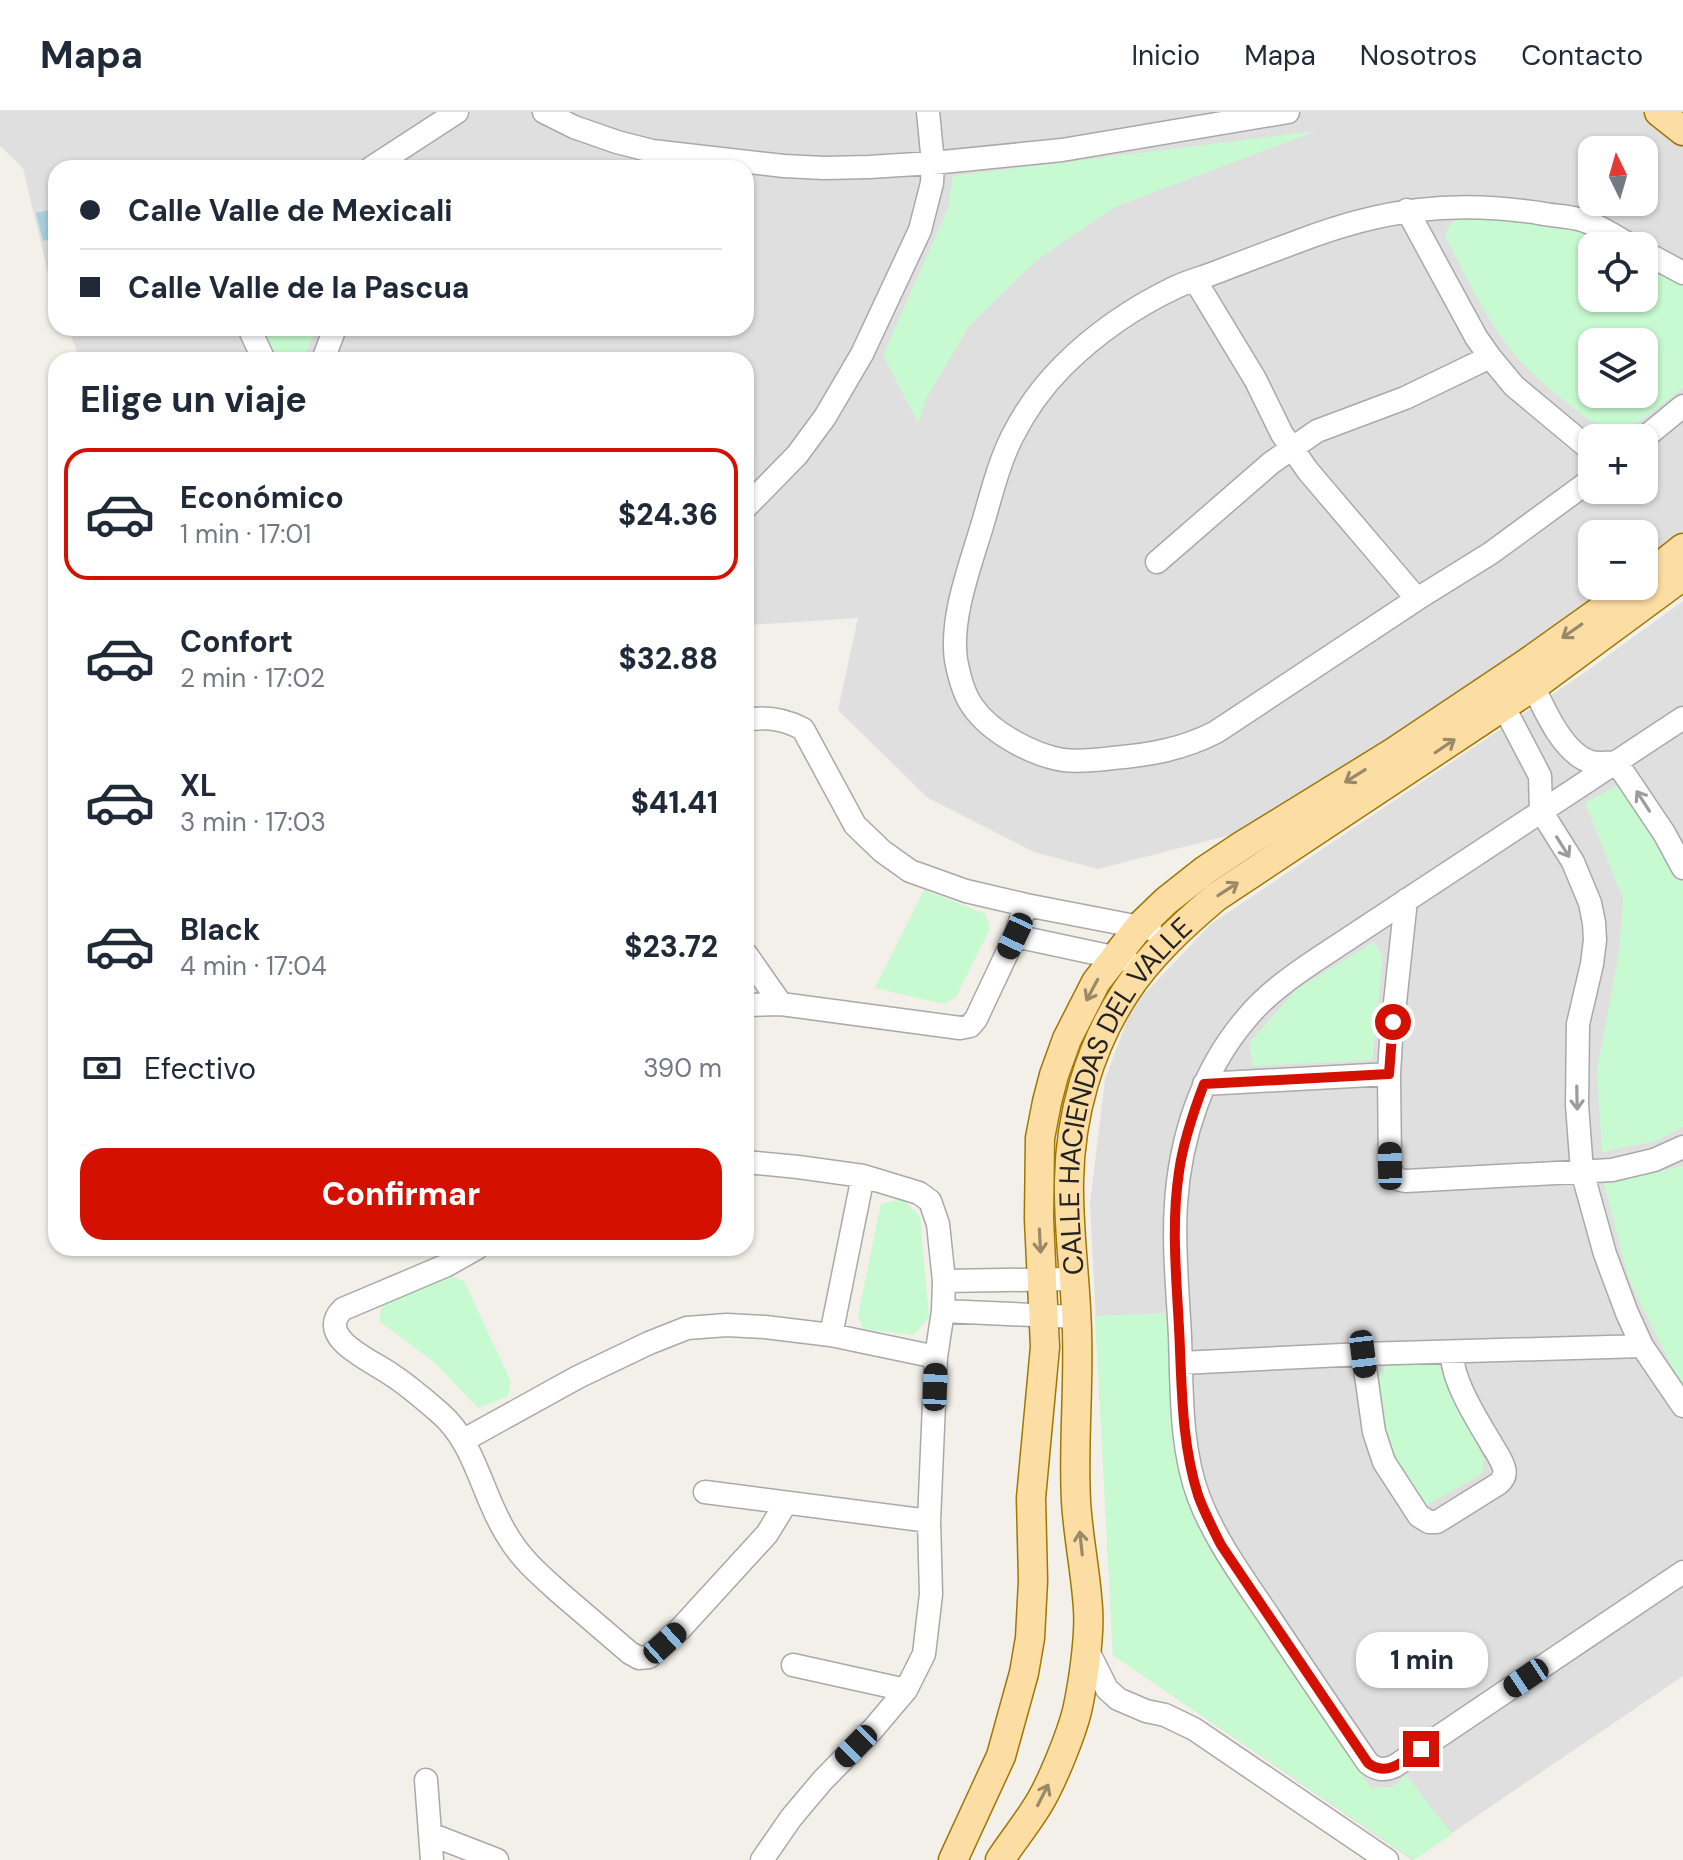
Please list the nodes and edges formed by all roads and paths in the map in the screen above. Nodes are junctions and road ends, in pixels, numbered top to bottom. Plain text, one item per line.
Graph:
1 (457, 112) edge
2 (544, 112) edge
3 (928, 112) edge
4 (1288, 112) edge
5 (1659, 112) edge
6 (1683, 131) edge
7 (383, 160) edge
8 (684, 160) edge
9 (933, 163) junction
10 (754, 165) edge
11 (1407, 210) junction
12 (1606, 232) edge
13 (1658, 260) edge
14 (1683, 273) edge
15 (1195, 280) junction
16 (1490, 357) junction
17 (1683, 406) edge
18 (1658, 427) edge
19 (1578, 439) edge
20 (1292, 447) junction
21 (1578, 489) edge
22 (754, 499) edge
23 (1683, 548) edge
24 (1157, 562) dead end
25 (1658, 568) edge
26 (1683, 576) edge
27 (1417, 599) junction
28 (1619, 600) edge
29 (1529, 676) junction
30 (1498, 696) junction
31 (1683, 718) edge
32 (754, 719) edge
33 (1617, 763) junction
34 (1541, 811) junction
35 (1683, 868) edge
36 (1406, 900) junction
37 (1026, 905) junction
38 (1139, 927) junction
39 (1175, 935) junction
40 (1015, 936) junction
41 (1115, 957) junction
42 (1148, 963) junction
43 (754, 965) edge
44 (781, 1004) junction
45 (754, 1005) edge
46 (1389, 1074) junction
47 (1204, 1084) junction
48 (1683, 1147) edge
49 (754, 1163) edge
50 (1582, 1171) junction
51 (863, 1176) junction
52 (463, 1256) edge
53 (1042, 1279) junction
54 (1074, 1279) junction
55 (944, 1281) junction
56 (943, 1311) junction
57 (1044, 1315) junction
58 (1076, 1317) junction
59 (831, 1335) junction
60 (1642, 1346) junction
61 (1452, 1352) junction
62 (1363, 1354) junction
63 (936, 1357) junction
64 (1181, 1363) junction
65 (1683, 1406) edge
66 (464, 1440) junction
67 (705, 1492) dead end
68 (786, 1503) junction
69 (929, 1521) junction
70 (1683, 1572) edge
71 (1086, 1647) junction
72 (793, 1665) dead end
73 (906, 1690) junction
74 (426, 1780) dead end
75 (430, 1834) junction
76 (432, 1860) edge
77 (497, 1860) edge
78 (762, 1860) edge
79 (953, 1860) edge
80 (1000, 1860) edge
81 (1387, 1860) edge

1 - 7 street
2 - 8 street
3 - 9 street
4 - 9 street
5 - 6 main road
9 - 10 street
9 - 22 street
11 - 12 street
11 - 15 street
11 - 16 street
13 - 14 street
15 - 20 street
15 - 27 street
16 - 19 street
16 - 20 street
17 - 18 street
20 - 24 street
20 - 27 street
21 - 27 street
23 - 25 main road
26 - 29 main road, CALLE HACIENDAS DEL VALLE
28 -> 29 main road, CALLE HACIENDAS DEL VALLE
29 - 30 main road, CALLE HACIENDAS DEL VALLE
29 - 33 street
30 - 34 street
30 -> 38 main road, CALLE HACIENDAS DEL VALLE
39 -> 30 main road, CALLE HACIENDAS DEL VALLE
31 - 33 street
32 - 37 street
33 - 34 street
35 -> 33 street
34 - 36 street
34 -> 50 street
36 - 46 street
36 - 47 street
37 - 38 street
37 - 40 street
38 - 39 street
38 - 41 main road, CALLE HACIENDAS DEL VALLE
39 - 42 main road, CALLE HACIENDAS DEL VALLE
40 - 41 street
40 - 44 street
41 - 42 street
41 -> 53 main road, CALLE HACIENDAS DEL VALLE
42 - 54 main road, CALLE HACIENDAS DEL VALLE
43 - 44 street
44 - 45 street
46 - 47 street
46 - 50 street
47 - 64 street
48 - 50 street
49 - 51 street
50 - 60 street
51 - 55 street
51 - 59 street
52 - 66 street
53 - 54 street
53 - 55 street
53 - 57 main road, CALLE HACIENDAS DEL VALLE
54 - 58 main road, CALLE HACIENDAS DEL VALLE
55 - 56 street
56 - 57 street
56 - 63 street
57 - 58 street
57 - 79 main road, CALLE HACIENDAS DEL VALLE
71 -> 58 main road, CALLE HACIENDAS DEL VALLE
59 - 63 street
59 - 66 street
60 - 61 street
60 - 65 street
61 - 62 street
61 - 62 street
62 - 64 street
63 - 69 street
64 - 70 street
66 - 68 street
67 - 68 street
68 - 69 street
69 - 73 street
80 -> 71 main road, CALLE HACIENDAS DEL VALLE
71 - 81 street
72 - 73 street
73 - 78 street
74 - 75 street
75 - 76 street
75 - 77 street

